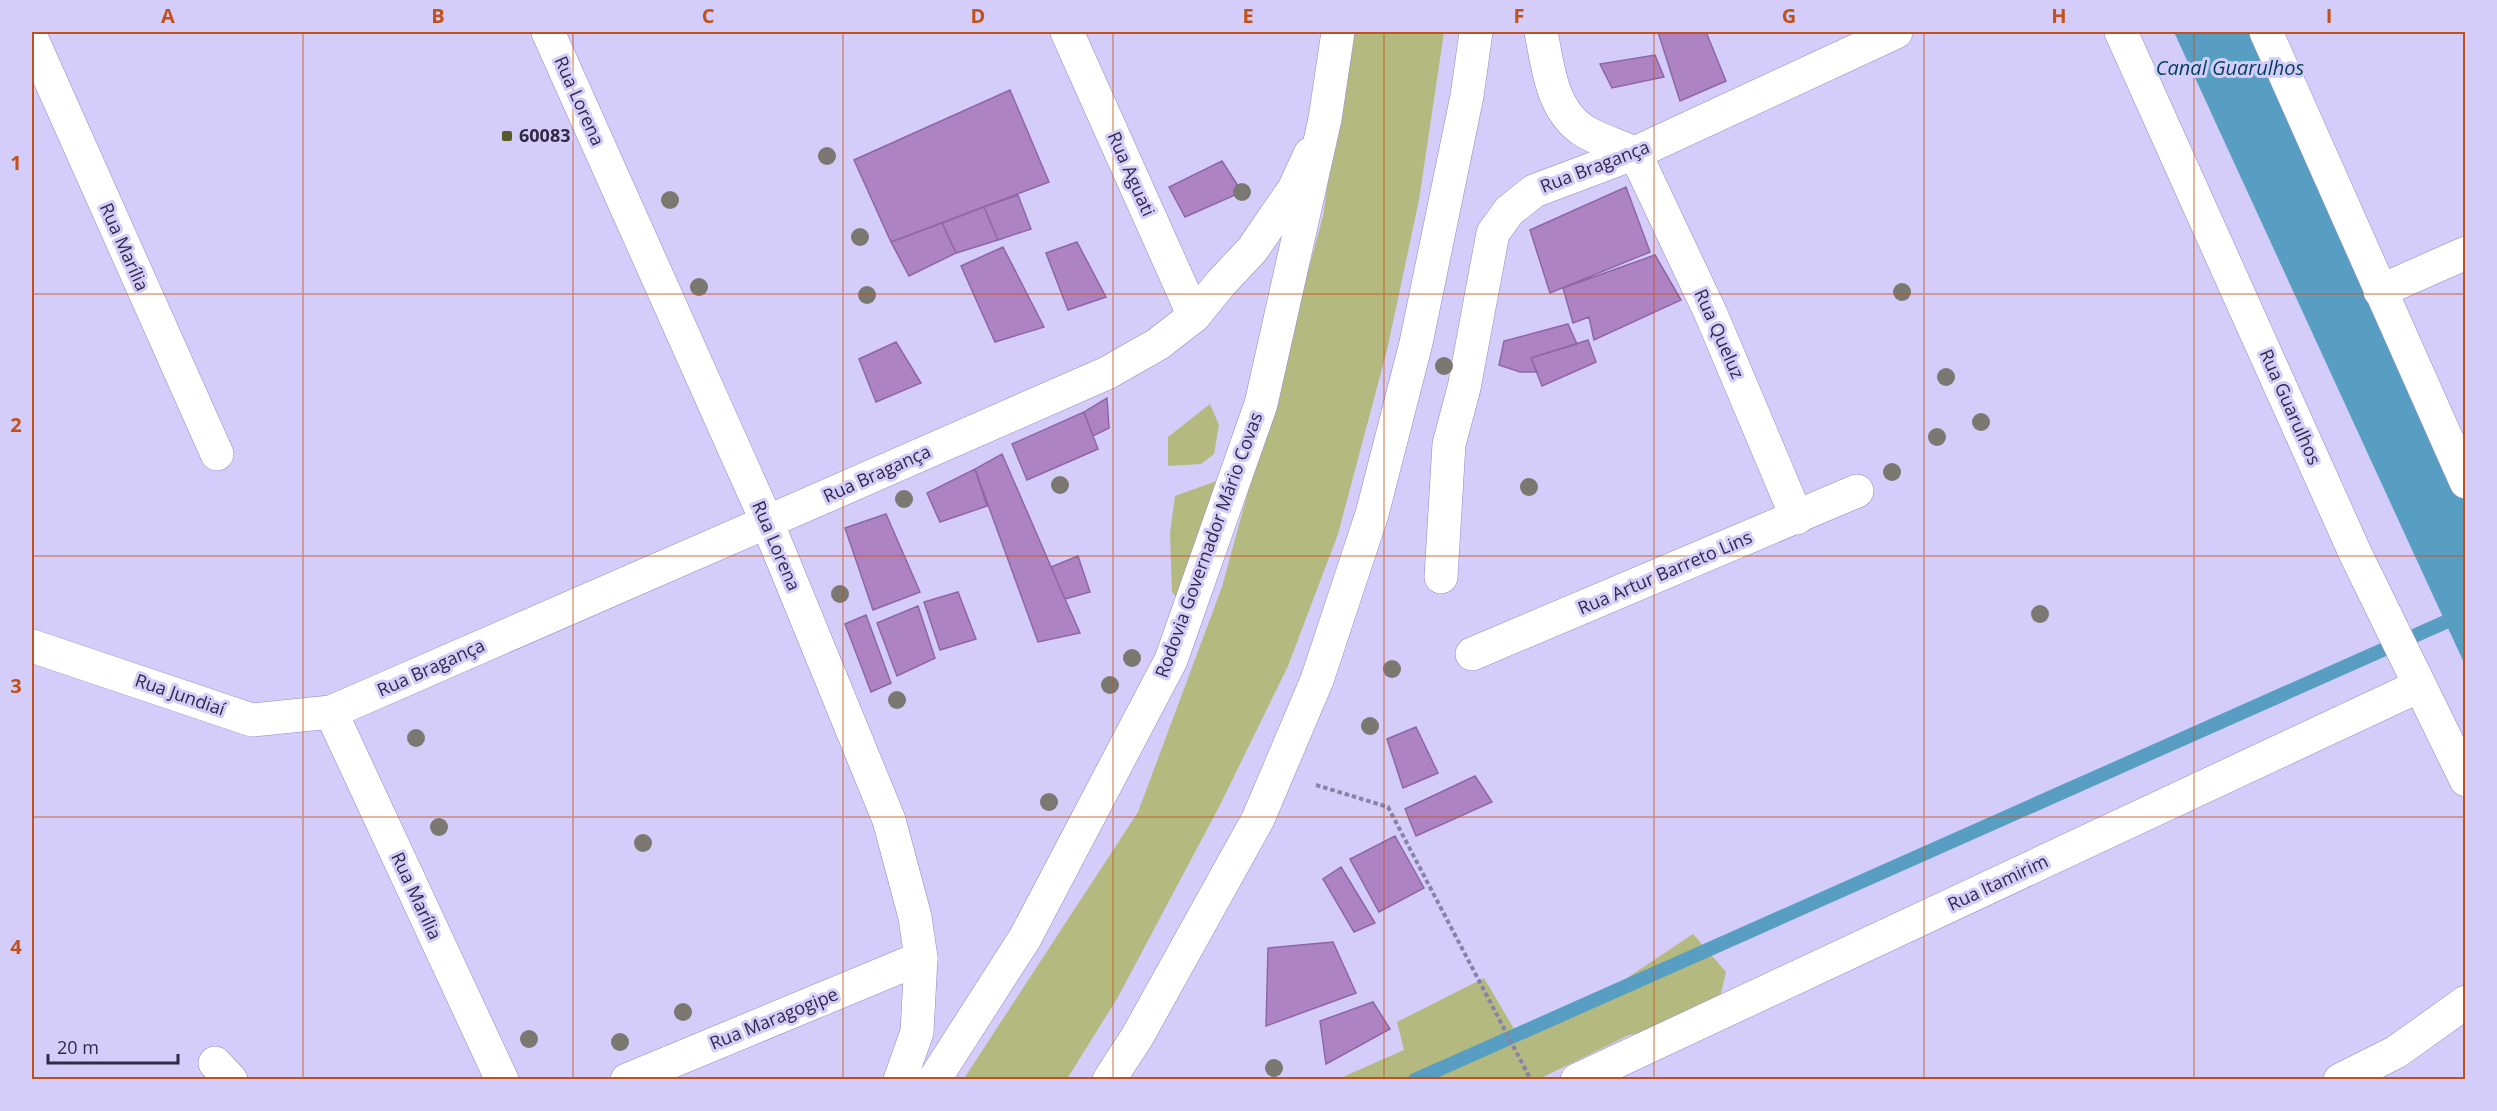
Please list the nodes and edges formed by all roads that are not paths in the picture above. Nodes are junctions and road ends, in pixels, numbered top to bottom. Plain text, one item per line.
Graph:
1 (548, 32) edge
2 (1067, 32) edge
3 (1338, 32) edge
4 (1476, 32) edge
5 (1541, 32) edge
6 (1896, 32) edge
7 (2121, 32) edge
8 (2266, 32) edge
9 (32, 39) edge
10 (1325, 119) junction
11 (1635, 153) junction
12 (2466, 253) edge
13 (2380, 291) junction
14 (1194, 316) junction
15 (218, 454) dead end
16 (2466, 482) edge
17 (1857, 490) dead end
18 (1797, 518) junction
19 (767, 522) junction
20 (1442, 577) dead end
21 (32, 646) edge
22 (1472, 654) dead end
23 (2419, 686) junction
24 (331, 712) junction
25 (2466, 780) edge
26 (921, 958) junction
27 (2466, 1002) edge
28 (502, 1080) edge
29 (627, 1080) edge
30 (900, 1080) edge
31 (934, 1080) edge
32 (1109, 1080) edge
33 (1577, 1080) edge
34 (2340, 1080) edge

1 - 19 main road, Rua Lorena
2 - 14 main road, Rua Aguati
3 - 10 main road, Rodovia Governador Mário Covas
4 - 32 main road
5 - 11 main road
6 - 11 main road, Rua Bragança
7 - 23 main road, Rua Guarulhos
8 - 13 main road
9 - 15 main road, Rua Marília
10 - 14 main road, Rua Bragança
10 - 31 main road, Rodovia Governador Mário Covas
11 - 18 main road, Rua Queluz
11 - 20 main road, Rua Bragança
12 - 13 main road
13 - 16 main road
14 - 19 main road, Rua Bragança
17 - 18 main road, Rua Artur Barreto Lins
18 - 22 main road, Rua Artur Barreto Lins
19 - 24 main road, Rua Bragança
19 - 26 main road, Rua Lorena
21 - 24 main road, Rua Jundiaí
23 - 25 main road, Rua Guarulhos
23 - 33 main road, Rua Itamirim
24 - 28 main road, Rua Marília
26 - 29 main road, Rua Maragogipe
26 - 30 main road, Rua Lorena
27 - 34 main road

